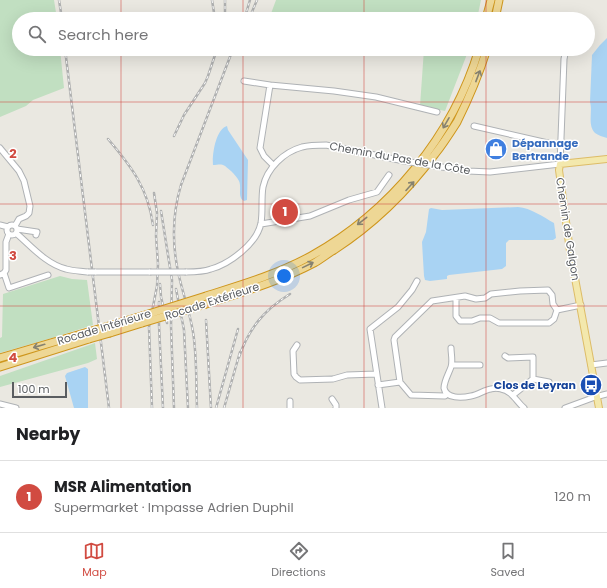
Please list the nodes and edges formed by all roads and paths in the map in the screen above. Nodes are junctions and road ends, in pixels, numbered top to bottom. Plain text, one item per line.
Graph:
1 (491, 0) edge
2 (499, 0) edge
3 (488, 12) edge
4 (496, 12) edge
5 (477, 56) edge
6 (484, 56) edge
7 (565, 56) edge
8 (244, 80) dead end
9 (270, 86) junction
10 (437, 112) dead end
11 (474, 126) dead end
12 (561, 146) junction
13 (0, 148) edge
14 (607, 159) edge
15 (560, 164) junction
16 (273, 165) junction
17 (389, 175) dead end
18 (261, 224) junction
19 (0, 225) edge
20 (8, 227) junction
21 (16, 229) junction
22 (9, 234) junction
23 (36, 235) dead end
24 (2, 274) edge
25 (48, 275) dead end
26 (417, 281) dead end
27 (456, 298) junction
28 (580, 305) junction
29 (557, 310) junction
30 (142, 320) junction
31 (88, 336) junction
32 (297, 345) dead end
33 (451, 348) dead end
34 (505, 356) dead end
35 (0, 358) edge
36 (607, 363) edge
37 (452, 365) junction
38 (480, 365) dead end
39 (591, 365) junction
40 (0, 367) edge
41 (376, 374) junction
42 (533, 379) junction
43 (400, 382) junction
44 (549, 382) dead end
45 (378, 385) junction
46 (447, 394) junction
47 (607, 394) edge
48 (513, 395) junction
49 (597, 396) junction
50 (332, 399) dead end
51 (290, 401) dead end
52 (0, 404) edge
53 (16, 408) edge
54 (290, 408) edge
55 (336, 408) edge
56 (382, 408) edge
57 (524, 408) edge
58 (564, 408) edge
59 (599, 408) edge

1 - 3 highway
2 - 4 highway
5 -> 30 highway, Rocade Intérieure, bridge
30 -> 6 highway, Rocade Extérieure, bridge
7 - 12 street, Chemin de Galgon
8 - 9 street
9 - 10 street
9 - 16 street
11 - 12 street
12 - 15 street, Chemin de Galgon
13 - 21 street
14 - 15 main road, Chemin du Pas de la Côte
15 - 16 street, Chemin du Pas de la Côte, bridge
15 - 28 main road, Chemin de Galgon
16 - 18 street, Chemin du Pas de la Côte
17 - 18 street
18 - 21 street, Chemin du Pas de la Côte, bridge
19 - 20 street
20 - 21 street
20 - 22 street
21 - 22 street
21 - 23 street
22 - 24 street
24 - 25 street
26 - 41 street
27 - 29 street
27 - 29 street
27 - 43 street
28 - 29 street
28 - 39 main road, Chemin de Galgon
30 - 31 highway, Rocade Intérieure, bridge
31 -> 35 highway, Rocade Intérieure
31 - 40 highway
32 - 41 street
33 - 37 street
34 - 42 street
36 - 39 street
37 - 38 street
37 - 46 street
39 - 49 main road, Chemin de Galgon
41 - 45 street
42 - 44 street
42 - 48 street
43 - 45 street
43 - 46 street
45 - 56 street
46 - 48 street
47 - 49 street
48 - 57 street
49 - 58 street
49 - 59 main road, Chemin de Galgon
50 - 55 street
51 - 54 street
52 - 53 street

